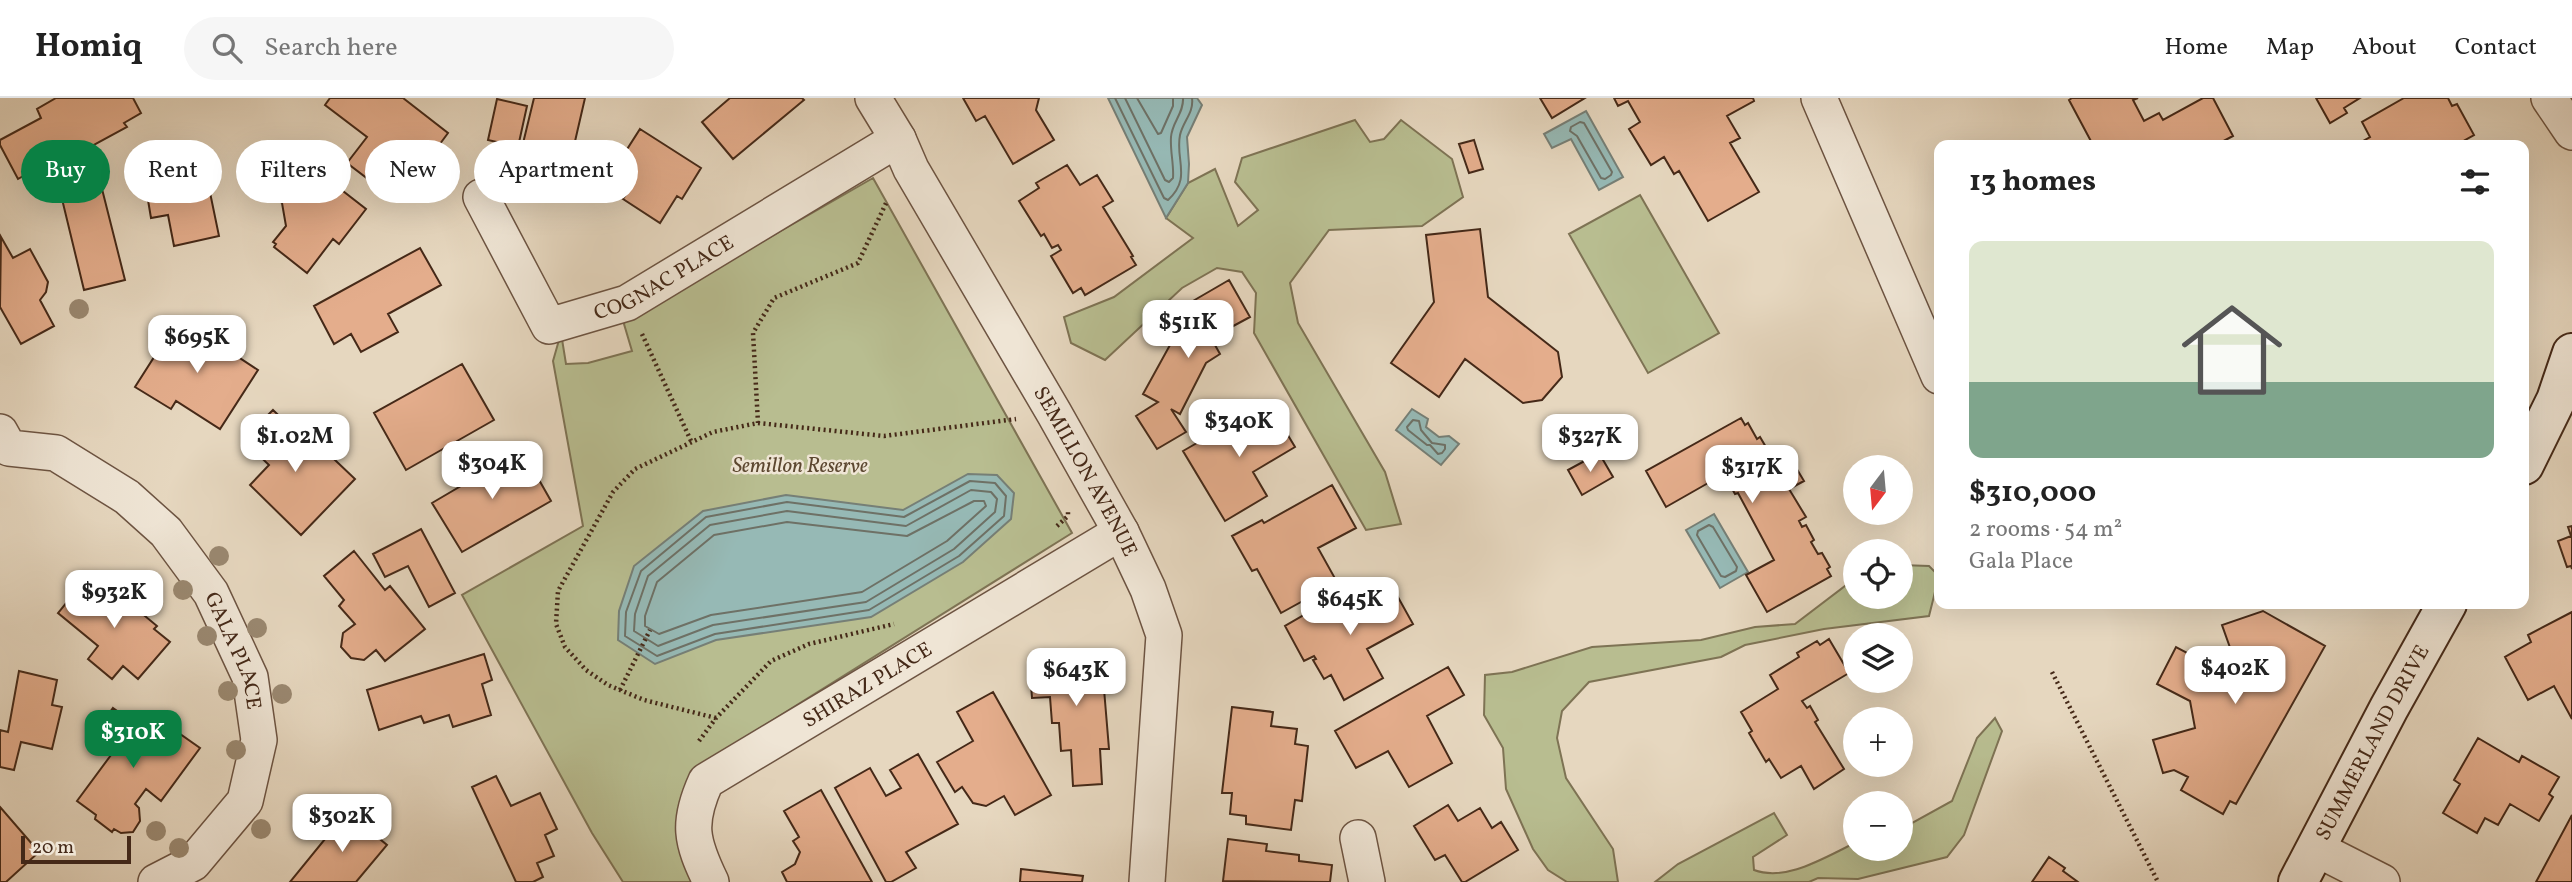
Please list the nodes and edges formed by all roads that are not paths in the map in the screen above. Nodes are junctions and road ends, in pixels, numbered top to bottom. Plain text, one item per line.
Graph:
1 (873, 98) edge
2 (1819, 98) edge
3 (2558, 103) edge
4 (2572, 132) edge
5 (898, 139) junction
6 (484, 203) edge
7 (2572, 354) edge
8 (1934, 364) edge
9 (2564, 404) edge
10 (4, 440) edge
11 (2529, 457) edge
12 (1121, 532) junction
13 (2444, 609) edge
14 (1358, 838) dead end
15 (2317, 849) junction
16 (156, 882) edge
17 (711, 882) edge
18 (1147, 882) edge
19 (1367, 882) edge
20 (2298, 882) edge
21 (2382, 882) edge

1 - 5 street, SEMILLON AVENUE
2 - 8 street
3 - 4 street
5 - 6 street, COGNAC PLACE
5 - 12 street, SEMILLON AVENUE
7 - 9 main road
9 - 11 main road
10 - 16 street, GALA PLACE
12 - 17 street, SHIRAZ PLACE
12 - 18 street, SEMILLON AVENUE
13 - 15 main road, SUMMERLAND DRIVE
14 - 19 street
15 - 20 main road, SUMMERLAND DRIVE
15 - 21 street

